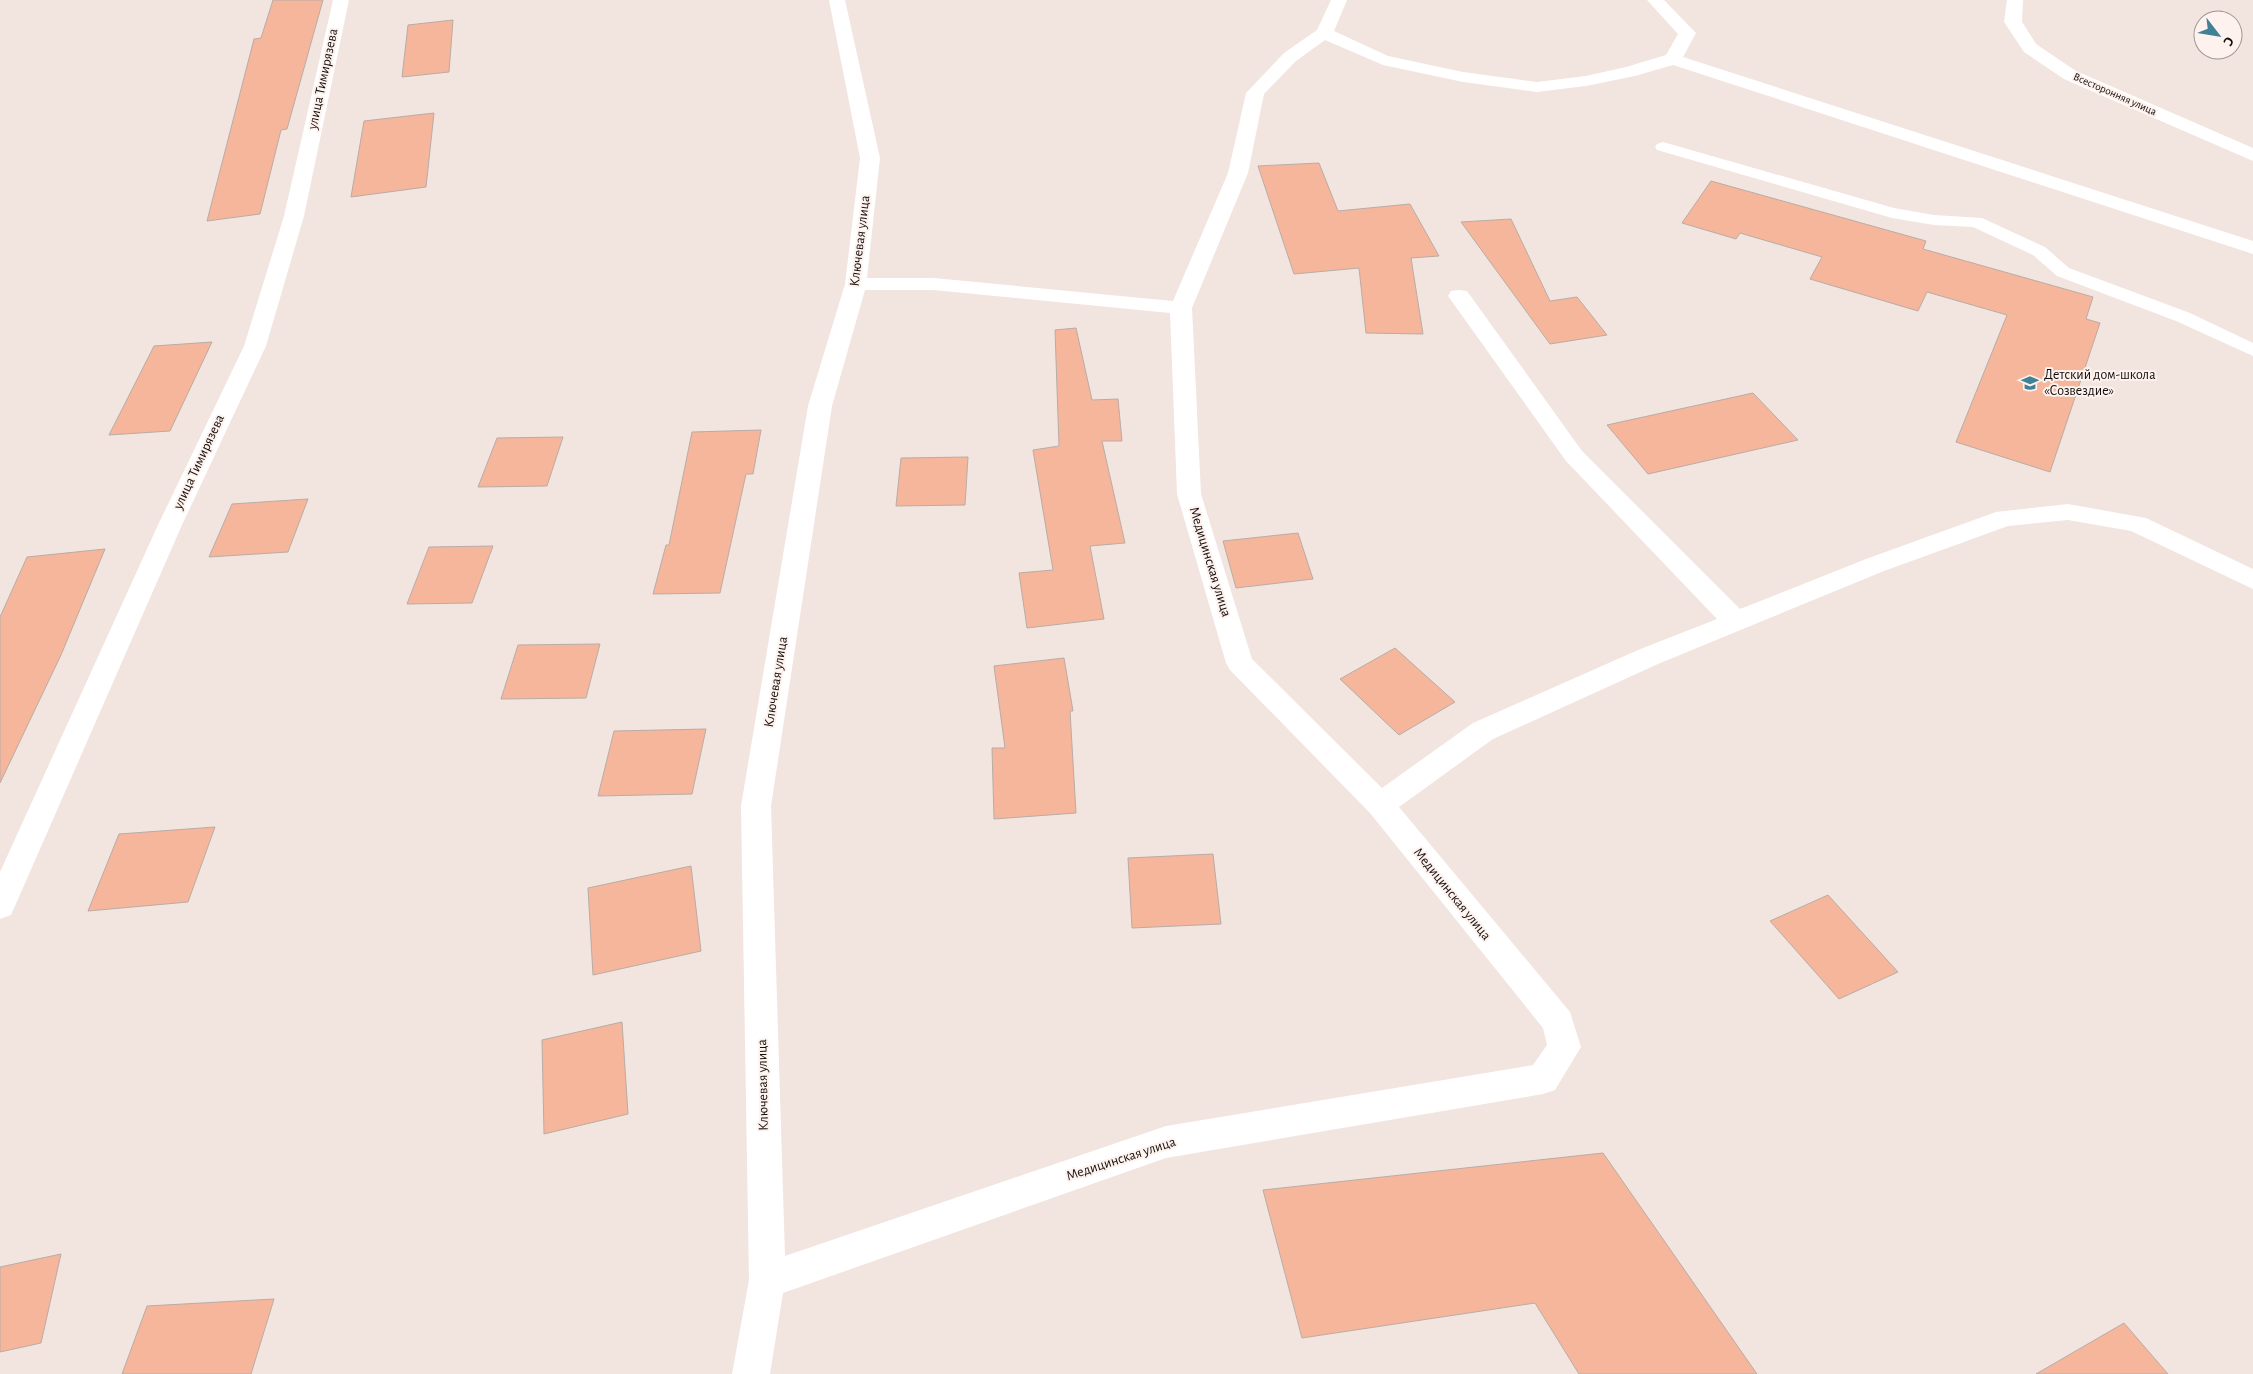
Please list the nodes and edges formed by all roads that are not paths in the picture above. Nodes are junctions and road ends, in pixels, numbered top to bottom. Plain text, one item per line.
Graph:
1 (341, 0) edge
2 (838, 0) edge
3 (1339, 0) edge
4 (1655, 0) edge
5 (2015, 0) edge
6 (1324, 33) junction
7 (1673, 59) junction
8 (1663, 147) dead end
9 (2253, 155) edge
10 (2253, 248) edge
11 (856, 284) junction
12 (1459, 296) dead end
13 (1181, 308) junction
14 (2253, 350) edge
15 (2253, 580) edge
16 (1736, 622) junction
17 (1380, 805) junction
18 (0, 906) edge
19 (767, 1280) junction
20 (751, 1374) edge

1 - 18 street, улица Тимирязева
2 - 11 street, Ключевая улица
3 - 6 street
4 - 7 street
5 - 9 street, Всесторонняя улица
6 - 7 street
6 - 13 street, Медицинская улица
7 - 10 street
8 - 14 lane
11 - 13 street
11 - 19 street, Ключевая улица
12 - 16 street
13 - 17 street, Медицинская улица
15 - 16 street
16 - 17 street
17 - 19 street, Медицинская улица
19 - 20 street, Ключевая улица

